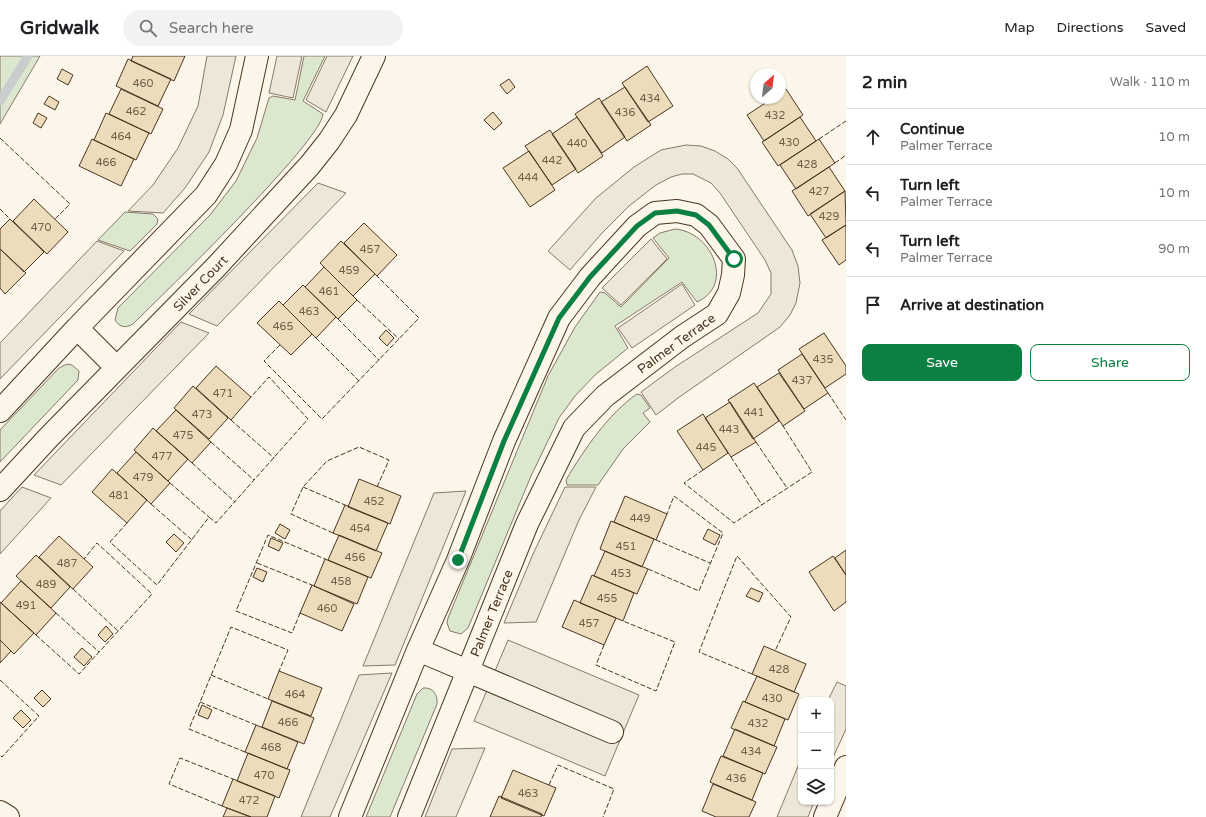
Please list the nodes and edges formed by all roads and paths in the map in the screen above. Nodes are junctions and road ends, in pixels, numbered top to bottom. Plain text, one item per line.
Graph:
1 (257, 56) edge
2 (374, 56) edge
3 (77, 328) junction
4 (117, 368) junction
5 (0, 411) edge
6 (0, 490) edge
7 (418, 650) junction
8 (468, 671) junction
9 (612, 732) dead end
10 (846, 767) edge
11 (0, 812) edge
12 (8, 817) edge
13 (350, 817) edge
14 (409, 817) edge
15 (826, 817) edge

1 - 3 street
2 - 4 street, Silver Court
3 - 4 street
3 - 5 street
4 - 6 street, Silver Court
7 - 8 street
7 - 8 street, Palmer Terrace
7 - 13 street, Palmer Terrace
8 - 9 street
8 - 14 street, Palmer Terrace
10 - 15 street
11 - 12 street

